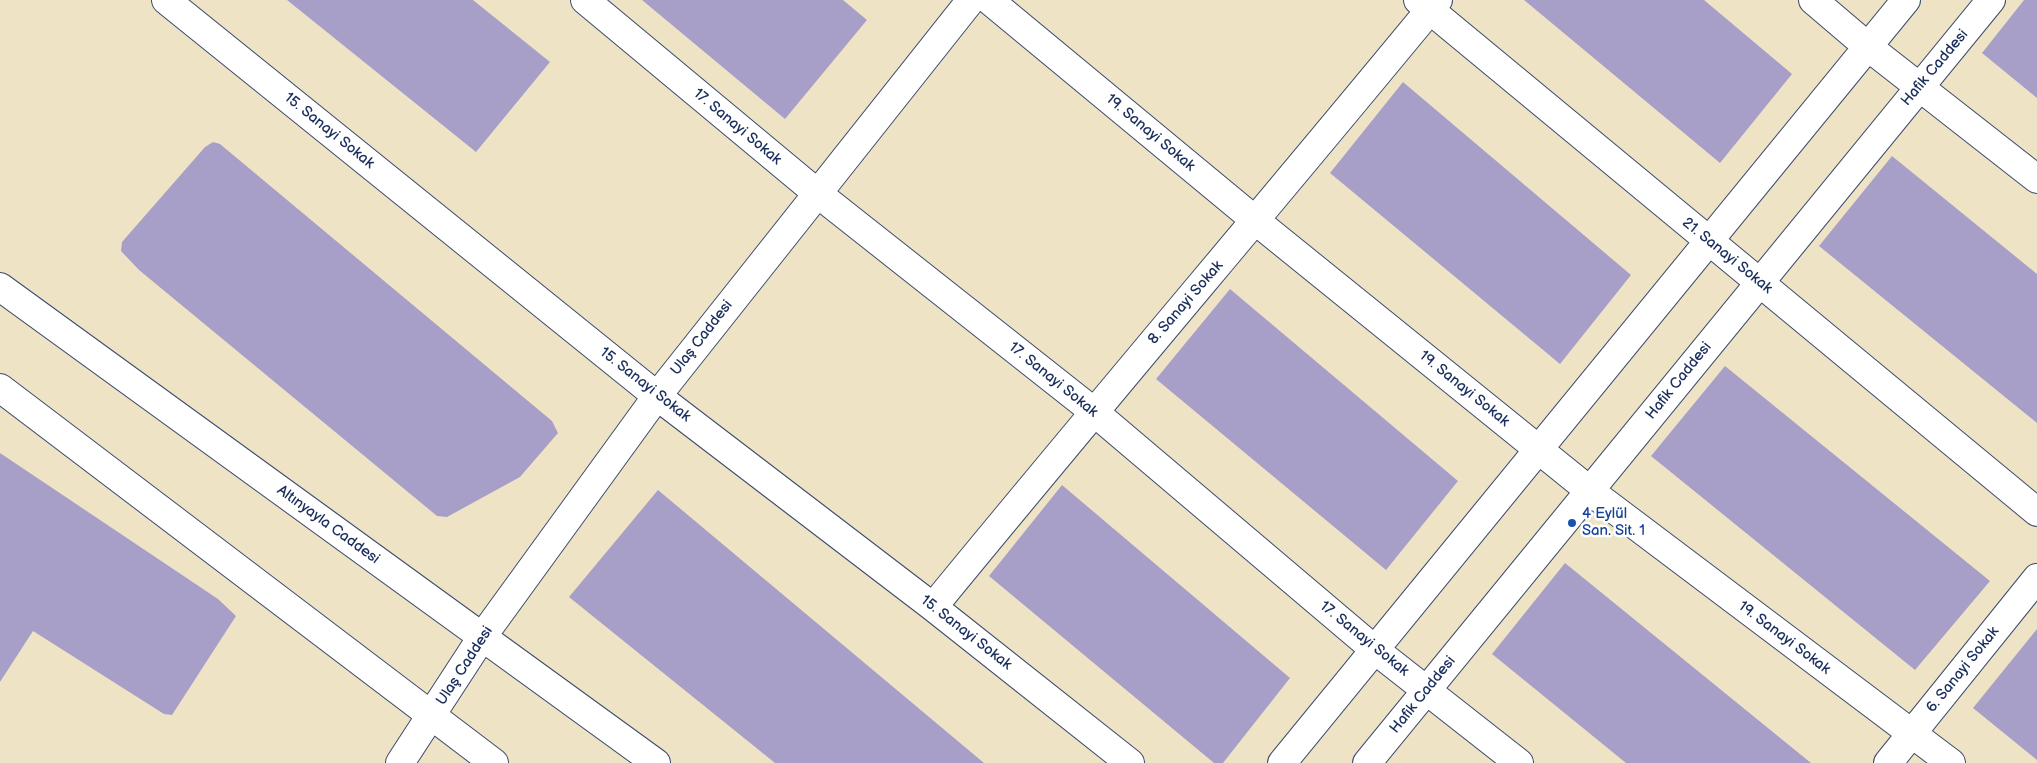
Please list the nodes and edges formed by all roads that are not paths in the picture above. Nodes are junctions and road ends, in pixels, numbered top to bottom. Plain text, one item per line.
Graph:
1 (166, 0) edge
2 (585, 0) edge
3 (971, 0) edge
4 (989, 0) edge
5 (1813, 0) edge
6 (1906, 0) edge
7 (1991, 0) edge
8 (1429, 3) edge
9 (1867, 46) junction
10 (1920, 87) junction
11 (2037, 179) edge
12 (817, 193) junction
13 (1256, 221) junction
14 (1708, 241) junction
15 (1759, 282) junction
16 (0, 287) edge
17 (0, 388) edge
18 (657, 396) junction
19 (1093, 411) junction
20 (1539, 450) junction
21 (1590, 491) junction
22 (2037, 512) edge
23 (2037, 578) edge
24 (933, 607) junction
25 (482, 637) junction
26 (1375, 650) junction
27 (1427, 690) junction
28 (432, 716) junction
29 (1912, 734) junction
30 (400, 763) edge
31 (494, 763) edge
32 (656, 763) edge
33 (1130, 763) edge
34 (1282, 763) edge
35 (1367, 763) edge
36 (1519, 763) edge
37 (1888, 763) edge
38 (1951, 763) edge

1 - 18 street, 15. Sanayi Sokak
2 - 12 street, 17. Sanayi Sokak
3 - 12 street, Ulaş Caddesi
4 - 13 street, 19. Sanayi Sokak
5 - 9 street
6 - 9 street
7 - 10 street, Hafik Caddesi
8 - 13 street, 8. Sanayi Sokak
8 - 14 street, 21. Sanayi Sokak
9 - 10 street
9 - 14 street
10 - 11 street
10 - 15 street, Hafik Caddesi
12 - 18 street, Ulaş Caddesi
12 - 19 street, 17. Sanayi Sokak
13 - 19 street, 8. Sanayi Sokak
13 - 20 street, 19. Sanayi Sokak
14 - 15 street, 21. Sanayi Sokak
14 - 20 street
15 - 21 street, Hafik Caddesi
15 - 22 street, 21. Sanayi Sokak
16 - 25 street, Altınyayla Caddesi
17 - 28 street
18 - 24 street, 15. Sanayi Sokak
18 - 25 street, Ulaş Caddesi
19 - 24 street, 8. Sanayi Sokak
19 - 26 street, 17. Sanayi Sokak
20 - 21 street, 19. Sanayi Sokak
20 - 26 street
21 - 27 street, Hafik Caddesi
21 - 29 street, 19. Sanayi Sokak
23 - 29 street, 6. Sanayi Sokak
24 - 33 street, 15. Sanayi Sokak
25 - 28 street, Ulaş Caddesi
25 - 32 street, Altınyayla Caddesi
26 - 27 street, 17. Sanayi Sokak
26 - 34 street
27 - 35 street, Hafik Caddesi
27 - 36 street, 17. Sanayi Sokak
28 - 30 street, Ulaş Caddesi
28 - 31 street
29 - 37 street, 6. Sanayi Sokak
29 - 38 street, 19. Sanayi Sokak

